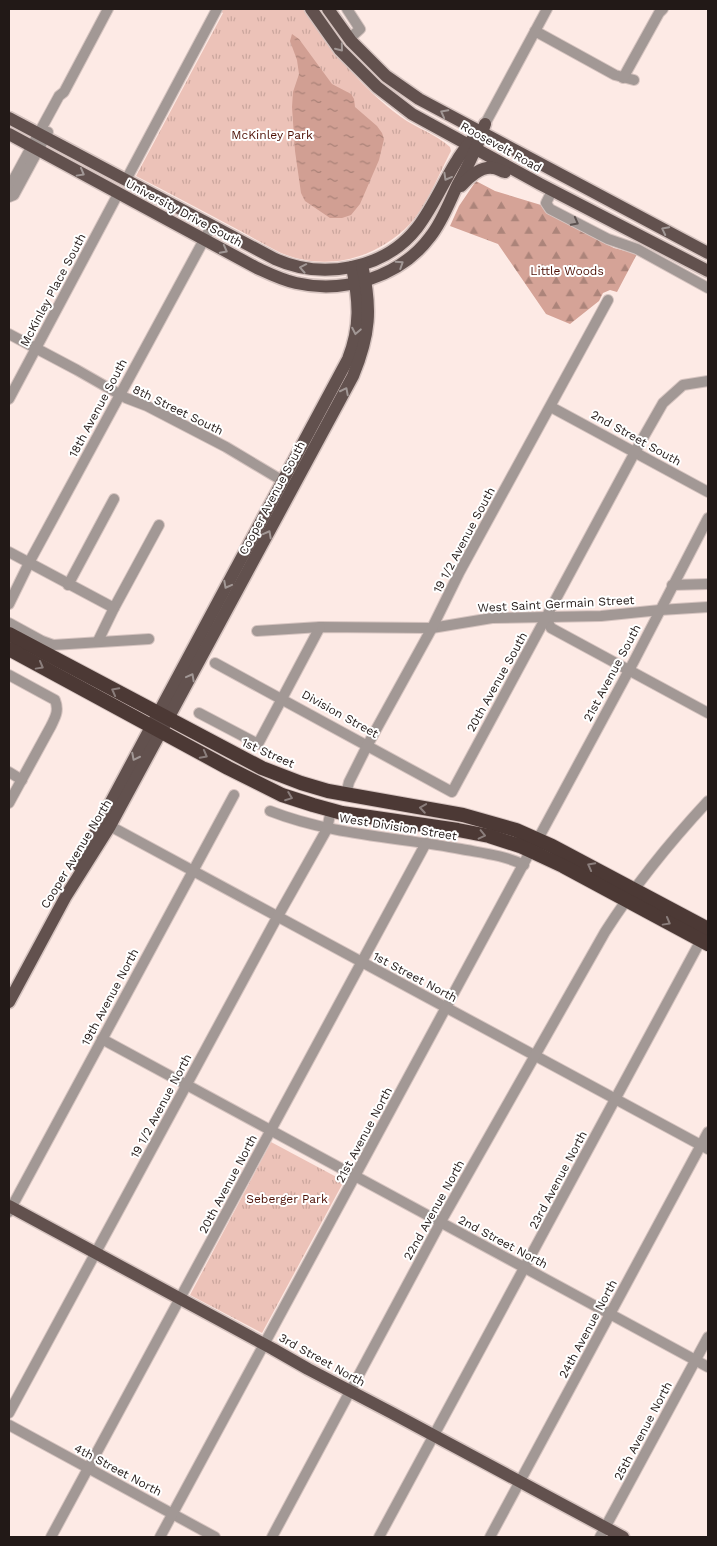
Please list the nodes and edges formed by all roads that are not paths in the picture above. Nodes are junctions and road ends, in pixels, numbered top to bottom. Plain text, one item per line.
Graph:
1 (108, 9) edge
2 (217, 9) edge
3 (311, 9) edge
4 (328, 9) edge
5 (346, 9) edge
6 (547, 9) edge
7 (663, 9) edge
8 (535, 31) junction
9 (349, 39) junction
10 (9, 118) edge
11 (482, 129) junction
12 (9, 134) edge
13 (42, 136) junction
14 (472, 147) junction
15 (35, 148) junction
16 (126, 180) junction
17 (540, 184) junction
18 (9, 188) edge
19 (552, 191) junction
20 (118, 194) junction
21 (9, 197) edge
22 (448, 205) junction
23 (212, 225) junction
24 (204, 240) junction
25 (708, 253) edge
26 (357, 266) junction
27 (708, 271) edge
28 (361, 282) junction
29 (324, 286) junction
30 (708, 288) edge
31 (608, 300) dead end
32 (358, 308) junction
33 (9, 334) edge
34 (36, 348) junction
35 (708, 381) edge
36 (120, 395) junction
37 (9, 399) edge
38 (551, 407) junction
39 (635, 452) junction
40 (283, 481) junction
41 (708, 492) edge
42 (114, 498) dead end
43 (708, 518) edge
44 (159, 525) dead end
45 (9, 552) edge
46 (29, 563) junction
47 (69, 584) junction
48 (708, 584) edge
49 (672, 585) junction
50 (9, 604) edge
51 (708, 607) edge
52 (114, 608) junction
53 (660, 610) junction
54 (546, 618) junction
55 (9, 623) edge
56 (320, 627) junction
57 (432, 628) junction
58 (256, 631) dead end
59 (9, 634) edge
60 (149, 639) dead end
61 (98, 641) junction
62 (9, 649) edge
63 (215, 663) dead end
64 (629, 670) junction
65 (9, 675) edge
66 (282, 699) junction
67 (199, 713) dead end
68 (708, 713) edge
69 (160, 723) junction
70 (368, 746) junction
71 (9, 772) edge
72 (22, 780) junction
73 (452, 792) joint
74 (346, 794) junction
75 (234, 795) dead end
76 (708, 801) edge
77 (9, 804) edge
78 (270, 810) dead end
79 (331, 810) junction
80 (110, 826) junction
81 (327, 829) junction
82 (426, 843) junction
83 (535, 844) junction
84 (524, 865) junction
85 (193, 871) junction
86 (630, 894) junction
87 (66, 896) junction
88 (277, 916) junction
89 (707, 934) edge
90 (362, 962) junction
91 (9, 1002) edge
92 (447, 1008) junction
93 (102, 1039) junction
94 (534, 1055) junction
95 (186, 1085) junction
96 (616, 1099) junction
97 (271, 1130) junction
98 (708, 1132) edge
99 (705, 1147) edge
100 (356, 1176) junction
101 (10, 1208) edge
102 (441, 1222) junction
103 (96, 1252) junction
104 (525, 1268) junction
105 (180, 1298) junction
106 (610, 1314) junction
107 (708, 1337) edge
108 (265, 1344) junction
109 (696, 1360) junction
110 (708, 1367) edge
111 (350, 1391) junction
112 (9, 1413) edge
113 (9, 1425) edge
114 (434, 1435) junction
115 (89, 1468) junction
116 (521, 1482) junction
117 (173, 1514) junction
118 (603, 1532) edge
119 (51, 1537) edge
120 (160, 1537) edge
121 (215, 1537) edge
122 (272, 1537) edge
123 (379, 1537) edge
124 (490, 1537) edge
125 (623, 1537) edge

1 - 13 street
2 - 16 street
3 -> 14 main road, Roosevelt Road
4 - 9 main road, Roosevelt Road
5 - 9 street
6 - 8 street
7 - 8 street
8 - 11 street
11 -> 9 main road, Roosevelt Road
10 - 13 main road, University Drive South
11 - 14 main road
25 -> 11 main road, Roosevelt Road
12 - 15 main road, University Drive South
13 - 15 street
13 - 16 main road, University Drive South
14 - 17 main road, Roosevelt Road
14 - 22 main road
14 -> 26 main road
15 - 18 street
15 -> 20 main road, University Drive South
15 - 21 street
16 - 23 main road, University Drive South
17 - 19 main road, Roosevelt Road
17 - 22 main road
19 - 27 main road, Roosevelt Road
19 -> 30 street
20 - 24 main road, University Drive South
20 - 34 street, McKinley Place South
28 -> 22 main road
23 - 24 street, 18th Avenue South
26 -> 23 main road, University Drive South
24 -> 29 main road, University Drive South
24 - 36 street, 18th Avenue South
26 - 28 main road, Cooper Avenue South
28 - 29 main road, University Drive South
28 - 32 main road
69 -> 28 main road, Cooper Avenue South
29 - 32 main road
31 - 38 street, 19 1/2 Avenue South
32 -> 40 main road
33 - 34 street, 8th Street South
34 - 36 street, 8th Street South
34 - 37 street, McKinley Place South
35 - 39 street, 20th Avenue South
36 - 40 street, 8th Street South
36 - 46 street, 18th Avenue South
38 - 39 street, 2nd Street South
38 - 57 street, 19 1/2 Avenue South
39 - 41 street, 2nd Street South
39 - 54 street, 20th Avenue South
40 -> 69 main road
42 - 47 street
43 - 49 street, 21st Avenue South
44 - 52 street
45 - 46 street
46 - 47 street
46 - 50 street, 18th Avenue South
47 - 52 street
48 - 49 street
49 - 53 street, 21st Avenue South
51 - 53 street, West Saint Germain Street
52 - 61 street
53 - 54 street, West Saint Germain Street
53 - 64 street, 21st Avenue South
54 - 57 street, West Saint Germain Street
54 - 64 street
54 - 73 street, 20th Avenue South
55 - 61 street
56 - 57 street, West Saint Germain Street
56 - 58 street, West Saint Germain Street
56 - 66 street
57 - 70 street, 19 1/2 Avenue South
69 -> 59 highway, 1st Street
60 - 61 street
62 -> 69 highway, 1st Street
63 - 66 street, Division Street
64 - 68 street
64 - 83 street, 21st Avenue South
65 - 72 street
66 - 67 street
66 - 70 street, Division Street
69 - 74 highway, 1st Street
69 -> 79 highway, 1st Street
69 - 80 main road, Cooper Avenue North
69 -> 87 main road
70 - 73 street, Division Street
70 - 74 street, 19 1/2 Avenue South
71 - 72 street
72 - 77 street
83 -> 74 highway, 1st Street
75 - 85 street, 19th Avenue North
76 - 86 street, 22nd Avenue North
78 - 81 street, West Division Street
79 - 81 street, 19 1/2 Avenue North
79 -> 83 highway, 1st Street
80 - 85 street, 1st Street North
80 - 87 main road, Cooper Avenue North
81 - 82 street, West Division Street
81 - 88 street, 19 1/2 Avenue North
82 - 84 street, West Division Street
82 - 90 street, 20th Avenue North
83 - 84 street, 21st Avenue North
83 - 86 highway
84 - 92 street, 21st Avenue North
85 - 88 street, 1st Street North
85 - 93 street, 19th Avenue North
86 - 89 highway
86 - 94 street, 22nd Avenue North
87 - 91 main road, Cooper Avenue North
88 - 90 street, 1st Street North
88 - 95 street, 19 1/2 Avenue North
89 - 96 street, 23rd Avenue North
90 - 92 street, 1st Street North
90 - 97 street, 20th Avenue North
92 - 94 street, 1st Street North
92 - 100 street, 21st Avenue North
93 - 95 street, 2nd Street North
93 - 101 street, 19th Avenue North
94 - 96 street, 1st Street North
94 - 102 street, 22nd Avenue North
95 - 97 street, 2nd Street North
95 - 103 street, 19 1/2 Avenue North
96 - 99 street, 1st Street North
96 - 104 street, 23rd Avenue North
97 - 100 street, 2nd Street North
97 - 105 street, 20th Avenue North
98 - 99 street, 24th Avenue North
99 - 106 street, 24th Avenue North
100 - 102 street, 2nd Street North
100 - 108 street, 21st Avenue North
101 - 103 main road, 3rd Street North
102 - 104 street, 2nd Street North
102 - 111 street, 22nd Avenue North
103 - 105 main road, 3rd Street North
103 - 112 street, 19 1/2 Avenue North
104 - 106 street, 2nd Street North
104 - 114 street, 23rd Avenue North
105 - 108 main road, 3rd Street North
105 - 115 street, 20th Avenue North
106 - 109 street, 2nd Street North
106 - 116 street, 24th Avenue North
107 - 109 street, 25th Avenue North
108 - 111 main road, 3rd Street North
108 - 117 street, 21st Avenue North
109 - 110 street, 2nd Street North
109 - 118 street, 25th Avenue North
111 - 114 main road, 3rd Street North
111 - 122 street, 22nd Avenue North
113 - 115 street, 4th Street North
114 - 116 main road, 3rd Street North
114 - 123 street, 23rd Avenue North
115 - 117 street, 4th Street North
115 - 119 street, 20th Avenue North
116 - 118 main road, 3rd Street North
116 - 124 street, 24th Avenue North
117 - 120 street, 21st Avenue North
117 - 121 street, 4th Street North
118 - 125 main road, 3rd Street North

